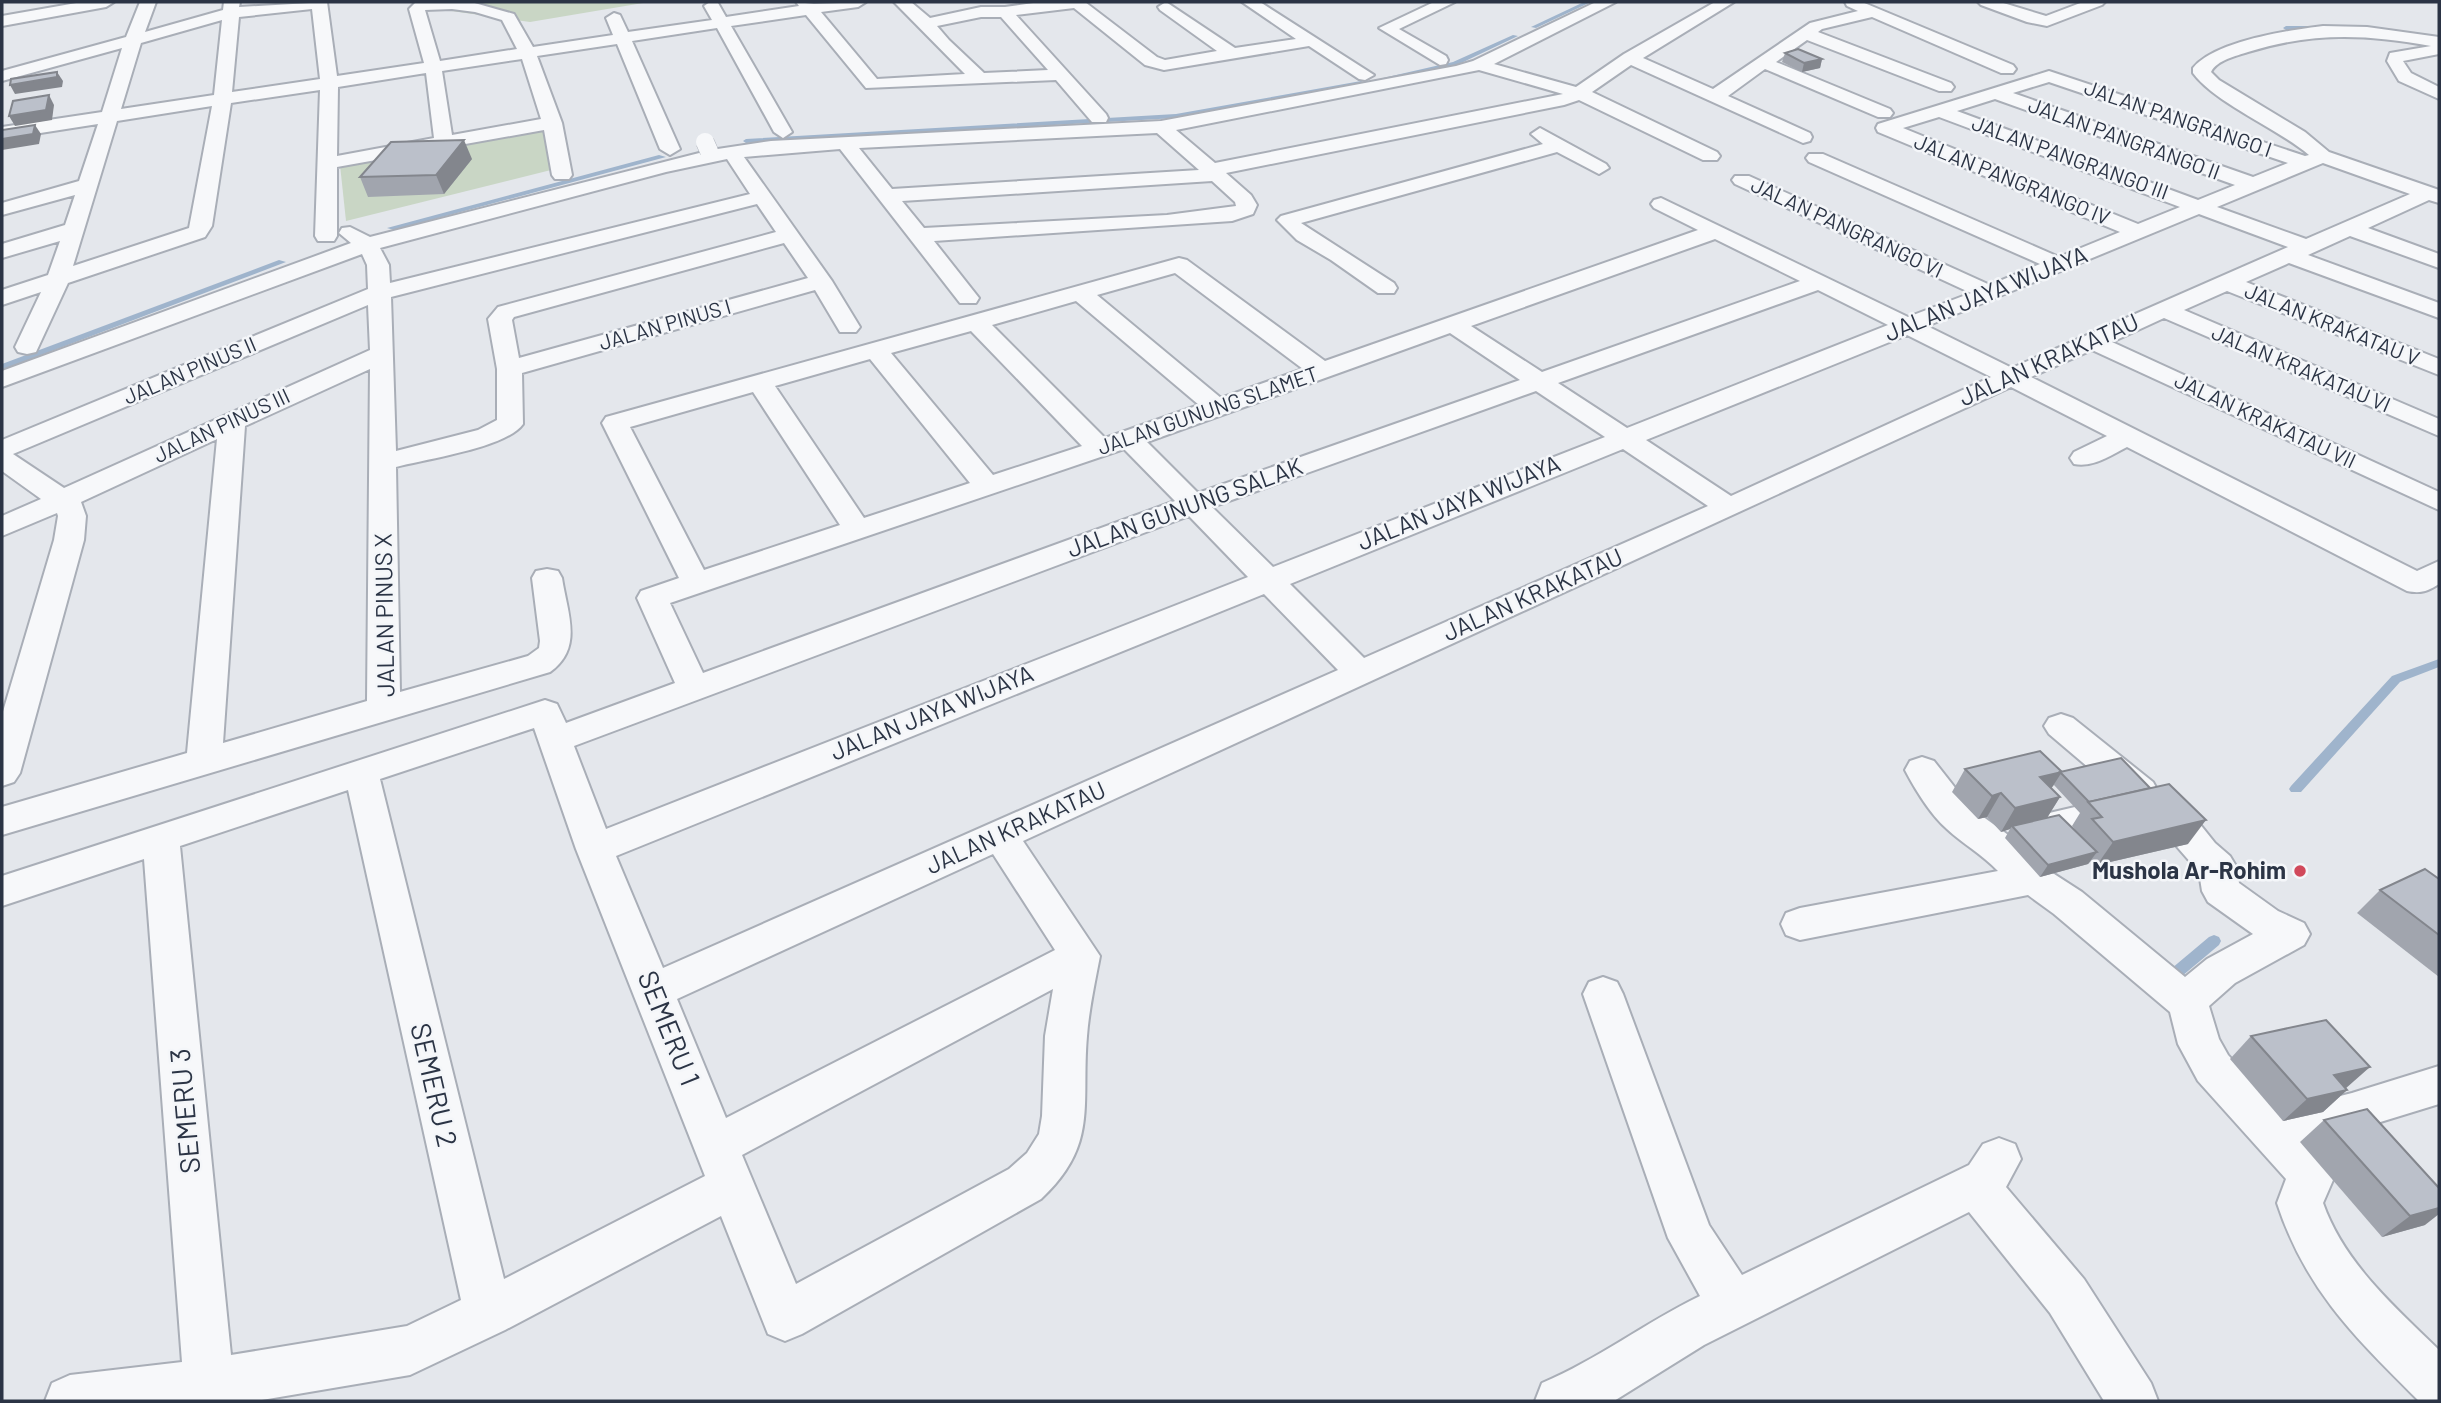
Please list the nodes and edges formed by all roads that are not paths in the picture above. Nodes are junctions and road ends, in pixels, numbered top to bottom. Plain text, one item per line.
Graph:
1 (106, 2) edge
2 (148, 2) edge
3 (709, 2) edge
4 (858, 2) edge
5 (903, 2) edge
6 (1250, 2) edge
7 (1447, 2) edge
8 (1569, 2) edge
9 (1608, 2) edge
10 (1726, 2) edge
11 (1850, 2) edge
12 (1986, 2) edge
13 (2097, 2) edge
14 (319, 3) edge
15 (808, 5) edge
16 (232, 7) edge
17 (1166, 7) dead end
18 (1005, 12) junction
19 (1873, 12) junction
20 (613, 16) dead end
21 (2, 22) edge
22 (723, 22) junction
23 (927, 23) junction
24 (1526, 31) junction
25 (57, 32) dead end
26 (1805, 33) junction
27 (623, 37) junction
28 (133, 41) junction
29 (1312, 41) junction
30 (2439, 42) edge
31 (2439, 49) edge
32 (1462, 50) dead end
33 (530, 51) junction
34 (1233, 55) junction
35 (1630, 58) junction
36 (1764, 63) junction
37 (48, 64) junction
38 (433, 65) junction
39 (1479, 65) junction
40 (1439, 67) junction
41 (2007, 69) dead end
42 (1062, 75) junction
43 (1365, 75) junction
44 (980, 79) junction
45 (4, 80) edge
46 (329, 81) junction
47 (1459, 87) dead end
48 (1945, 87) dead end
49 (1579, 93) junction
50 (1996, 93) junction
51 (2439, 94) edge
52 (1717, 95) junction
53 (223, 97) junction
54 (1479, 99) dead end
55 (1500, 111) junction
56 (1940, 111) junction
57 (109, 115) junction
58 (1099, 118) junction
59 (2271, 119) junction
60 (1885, 120) junction
61 (553, 123) junction
62 (1161, 127) junction
63 (2, 132) edge
64 (783, 132) junction
65 (2221, 134) junction
66 (1804, 137) dead end
67 (444, 144) junction
68 (845, 144) junction
69 (1559, 145) junction
70 (706, 148) junction
71 (670, 149) junction
72 (732, 153) junction
73 (1710, 156) dead end
74 (1816, 158) dead end
75 (2314, 160) junction
76 (328, 163) junction
77 (1599, 168) dead end
78 (1214, 173) junction
79 (562, 175) junction
80 (1742, 180) dead end
81 (2253, 184) junction
82 (87, 185) junction
83 (2434, 195) edge
84 (886, 196) junction
85 (762, 197) junction
86 (2406, 203) junction
87 (1661, 204) dead end
88 (2199, 206) junction
89 (2, 209) edge
90 (2439, 215) edge
91 (2349, 228) junction
92 (72, 230) junction
93 (1716, 231) junction
94 (2139, 232) junction
95 (789, 235) junction
96 (918, 235) junction
97 (344, 238) junction
98 (2, 251) edge
99 (2297, 251) junction
100 (2439, 261) edge
101 (2060, 265) junction
102 (58, 280) junction
103 (821, 281) junction
104 (1819, 282) junction
105 (2225, 282) junction
106 (1386, 288) dead end
107 (378, 293) junction
108 (1081, 293) junction
109 (1990, 293) junction
110 (2, 298) edge
111 (968, 298) dead end
112 (2162, 309) junction
113 (2439, 311) edge
114 (842, 317) dead end
115 (976, 323) junction
116 (1455, 326) junction
117 (1909, 326) junction
118 (53, 338) dead end
119 (2091, 341) junction
120 (876, 351) junction
121 (382, 354) junction
122 (2439, 368) edge
123 (509, 369) junction
124 (1323, 372) junction
125 (2011, 377) junction
126 (2, 379) edge
127 (1538, 381) junction
128 (760, 383) junction
129 (1217, 408) junction
130 (232, 421) junction
131 (2439, 428) edge
132 (2128, 436) junction
133 (1625, 438) junction
134 (1129, 439) junction
135 (2, 449) edge
136 (1100, 449) junction
137 (2084, 458) dead end
138 (2, 459) edge
139 (383, 462) junction
140 (987, 486) junction
141 (62, 500) junction
142 (2439, 502) edge
143 (1194, 504) junction
144 (1729, 507) junction
145 (2, 527) edge
146 (857, 529) junction
147 (2439, 570) edge
148 (547, 578) dead end
149 (1269, 579) junction
150 (696, 583) junction
151 (1360, 673) junction
152 (694, 688) junction
153 (384, 708) junction
154 (2061, 726) dead end
155 (554, 740) junction
156 (204, 762) junction
157 (1922, 770) dead end
158 (361, 772) junction
159 (2, 773) edge
160 (2152, 803) junction
161 (2, 821) edge
162 (2058, 824) edge
163 (1000, 835) junction
164 (161, 838) junction
165 (595, 849) junction
166 (2034, 879) junction
167 (2, 891) edge
168 (1800, 924) dead end
169 (1080, 956) junction
170 (654, 991) junction
171 (1603, 994) dead end
172 (2189, 1003) junction
173 (2439, 1085) edge
174 (2273, 1133) junction
175 (725, 1165) junction
176 (1733, 1304) junction
177 (488, 1313) junction
178 (209, 1384) junction
179 (2439, 1385) edge
180 (70, 1401) edge
181 (1560, 1401) edge
182 (2133, 1401) edge

1 - 21 street
2 - 28 street
3 - 22 street
4 - 15 street
5 - 23 street
6 - 29 street
7 - 40 street
8 - 24 street
9 - 24 street
10 - 35 street
11 - 19 street
12 - 13 street
14 - 16 street
14 - 46 street
15 - 22 street
15 - 44 street
16 - 28 street
16 - 53 street
17 - 34 street
18 - 23 street
18 - 34 street
18 - 42 street
19 - 26 street
19 - 41 street
20 - 27 street
22 - 27 street
22 - 64 street
23 - 44 street
24 - 39 street
25 - 37 street
26 - 36 street
26 - 48 street
27 - 33 street
27 - 71 street
28 - 37 street
28 - 57 street
29 - 34 street
29 - 43 street
30 - 59 street
31 - 51 street
32 - 40 street
33 - 38 street
33 - 38 street
33 - 61 street
35 - 49 street
35 - 52 street
36 - 52 street
36 - 60 street, JALAN PANGRANGO IV
37 - 45 street
38 - 46 street
38 - 67 street
39 - 40 street
39 - 49 street
40 - 43 street
40 - 47 street
40 - 62 street
42 - 44 street
42 - 58 street
43 - 58 street
46 - 53 street
46 - 76 street
49 - 55 street
49 - 73 street
50 - 56 street
50 - 65 street, JALAN PANGRANGO I
50 - 81 street, JALAN PANGRANGO II
52 - 66 street
53 - 57 street
53 - 102 street
54 - 55 street
55 - 69 street
55 - 78 street
56 - 60 street
56 - 88 street, JALAN PANGRANGO III
57 - 63 street
57 - 82 street
58 - 64 street
59 - 65 street
59 - 75 street
60 - 94 street, JALAN PANGRANGO IV
61 - 67 street
61 - 79 street
62 - 68 street
62 - 78 street
64 - 70 street
65 - 75 street, JALAN PANGRANGO I
67 - 76 street
68 - 72 street
68 - 84 street
69 - 77 street
69 - 106 street
70 - 71 street
70 - 72 street
70 - 97 street
71 - 79 street
72 - 85 street
74 - 101 street
75 - 81 street, JALAN JAYA WIJAYA
75 - 83 street, JALAN PANGRANGO I
76 - 97 street
78 - 84 street
78 - 96 street
79 - 97 street
80 - 109 street, JALAN PANGRANGO VI
81 - 88 street, JALAN JAYA WIJAYA
82 - 89 street
82 - 92 street
83 - 86 street, JALAN KRAKATAU
84 - 96 street
85 - 95 street
85 - 107 street, JALAN PINUS II
86 - 90 street
86 - 91 street, JALAN KRAKATAU
87 - 93 street
88 - 94 street, JALAN JAYA WIJAYA
88 - 99 street
91 - 99 street, JALAN KRAKATAU
91 - 100 street
92 - 98 street
92 - 102 street
93 - 104 street
93 - 116 street, JALAN GUNUNG SLAMET
94 - 101 street, JALAN JAYA WIJAYA
95 - 103 street
95 - 123 street
96 - 111 street
97 - 107 street, JALAN PINUS X
97 - 126 street
99 - 105 street, JALAN KRAKATAU
99 - 113 street
101 - 109 street, JALAN JAYA WIJAYA
102 - 110 street
102 - 118 street
103 - 114 street
103 - 123 street, JALAN PINUS I
104 - 117 street
104 - 127 street, JALAN GUNUNG SALAK
105 - 112 street, JALAN KRAKATAU
105 - 122 street, JALAN KRAKATAU V
107 - 121 street, JALAN PINUS X
107 - 135 street, JALAN PINUS II
108 - 115 street
108 - 124 street
108 - 129 street
109 - 117 street, JALAN JAYA WIJAYA
112 - 119 street, JALAN KRAKATAU
112 - 131 street, JALAN KRAKATAU VI
115 - 120 street
115 - 136 street
116 - 124 street, JALAN GUNUNG SLAMET
116 - 127 street
117 - 125 street
117 - 133 street, JALAN JAYA WIJAYA
119 - 125 street, JALAN KRAKATAU
119 - 142 street, JALAN KRAKATAU VII
120 - 128 street
120 - 140 street
121 - 130 street, JALAN PINUS III
121 - 139 street, JALAN PINUS X
123 - 139 street
124 - 129 street, JALAN GUNUNG SLAMET
125 - 132 street
125 - 144 street, JALAN KRAKATAU
127 - 133 street
127 - 143 street, JALAN GUNUNG SALAK
128 - 146 street
128 - 150 street
129 - 134 street, JALAN GUNUNG SLAMET
130 - 141 street, JALAN PINUS III
130 - 156 street
132 - 137 street
132 - 147 street
133 - 144 street
133 - 149 street, JALAN JAYA WIJAYA
134 - 136 street, JALAN GUNUNG SLAMET
134 - 143 street
136 - 140 street, JALAN GUNUNG SLAMET
138 - 141 street
139 - 153 street, JALAN PINUS X
140 - 146 street, JALAN GUNUNG SLAMET
141 - 145 street, JALAN PINUS III
141 - 159 street
143 - 149 street
143 - 152 street, JALAN GUNUNG SALAK
144 - 151 street, JALAN KRAKATAU
146 - 150 street, JALAN GUNUNG SLAMET
148 - 153 street, JALAN PINUS X
149 - 151 street
149 - 165 street, JALAN JAYA WIJAYA
150 - 152 street, JALAN GUNUNG SLAMET
151 - 163 street, JALAN KRAKATAU
152 - 155 street, JALAN GUNUNG SALAK
153 - 156 street
154 - 160 street
155 - 158 street, SEMERU 1
155 - 165 street, SEMERU 1
156 - 161 street
157 - 166 street
158 - 164 street
158 - 177 street, SEMERU 2
160 - 162 street
160 - 172 street
163 - 169 street
163 - 170 street, JALAN KRAKATAU
164 - 167 street
164 - 178 street, SEMERU 3
165 - 170 street, SEMERU 1
166 - 168 street
166 - 172 street
169 - 175 street
169 - 175 street, SEMERU 1
170 - 175 street, SEMERU 1
171 - 176 street
172 - 174 street
173 - 174 street
174 - 179 street
175 - 177 street
176 - 181 street
176 - 182 street
177 - 178 street
178 - 180 street

